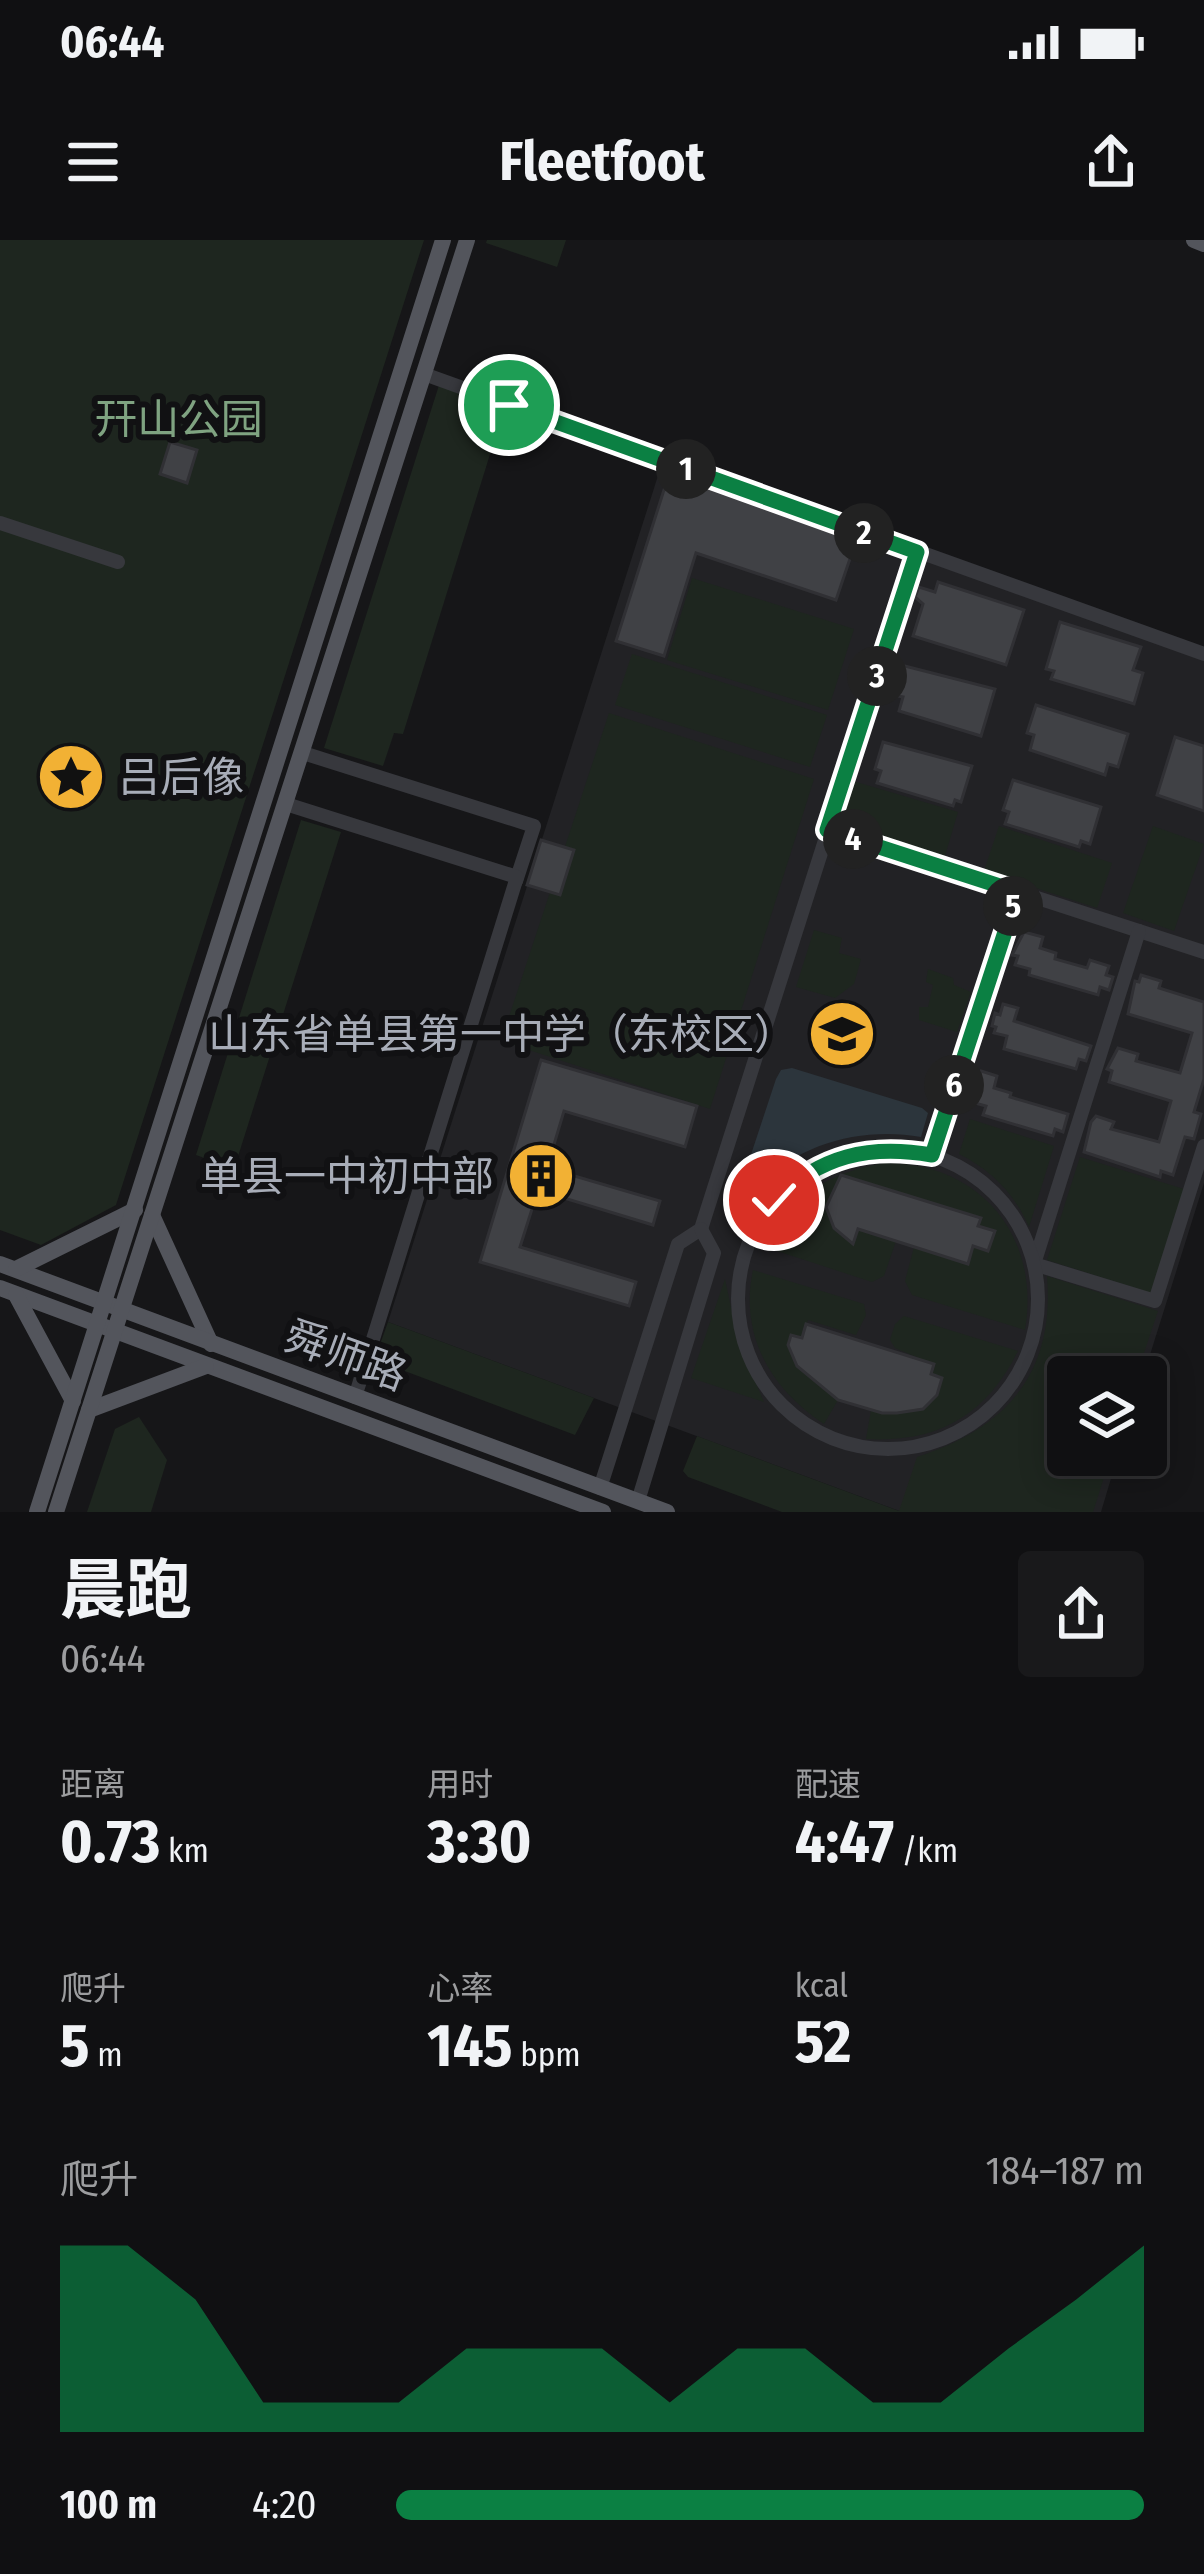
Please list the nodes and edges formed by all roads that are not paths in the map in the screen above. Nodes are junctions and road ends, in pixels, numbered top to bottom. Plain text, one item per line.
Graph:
1 (443, 240) edge
2 (467, 240) edge
3 (1194, 240) edge
4 (1204, 244) edge
5 (424, 374) junction
6 (0, 524) edge
7 (917, 552) junction
8 (118, 562) dead end
9 (1204, 654) edge
10 (303, 753) junction
11 (286, 804) junction
12 (827, 830) junction
13 (515, 886) junction
14 (1018, 892) junction
15 (1139, 931) junction
16 (1204, 952) edge
17 (1204, 1146) edge
18 (932, 1155) junction
19 (144, 1212) junction
20 (701, 1229) junction
21 (1034, 1264) junction
22 (8, 1266) edge
23 (8, 1291) edge
24 (114, 1305) junction
25 (106, 1328) junction
26 (212, 1344) junction
27 (206, 1366) junction
28 (355, 1397) junction
29 (81, 1405) junction
30 (600, 1488) junction
31 (638, 1501) junction
32 (598, 1511) edge
33 (37, 1512) edge
34 (56, 1512) edge
35 (667, 1512) edge

1 - 19 main road
2 - 5 main road
3 - 4 main road
5 - 7 street
5 - 10 main road
6 - 8 street
7 - 9 street
7 - 12 street
10 - 11 main road
10 - 13 street
11 - 13 street
11 - 19 main road
12 - 14 street
12 - 20 street
13 - 28 street
14 - 15 street
14 - 18 street
15 - 16 street
15 - 21 street
17 - 21 street
18 - 21 street
18 - 21 street
19 - 22 main road
19 - 24 main road
19 - 26 main road
20 - 30 street
20 - 31 street
22 - 24 main road, 舜师路
23 - 25 main road, 舜师路
23 - 29 main road
24 - 25 main road
24 - 26 main road, 舜师路
25 - 27 main road, 舜师路
25 - 29 main road
26 - 28 main road, 舜师路
27 - 29 main road
27 - 32 main road, 舜师路
28 - 30 main road, 舜师路
29 - 33 main road
29 - 34 main road
30 - 31 main road, 舜师路
31 - 35 main road, 舜师路

